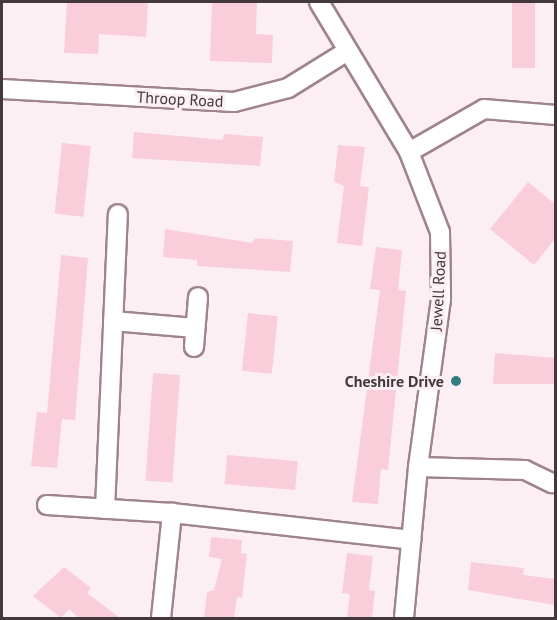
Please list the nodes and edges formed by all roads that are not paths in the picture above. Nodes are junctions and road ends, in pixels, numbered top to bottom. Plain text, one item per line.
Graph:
1 (319, 2) edge
2 (346, 52) junction
3 (2, 89) edge
4 (555, 115) edge
5 (409, 152) junction
6 (118, 214) dead end
7 (198, 297) dead end
8 (113, 321) junction
9 (195, 328) junction
10 (194, 347) dead end
11 (418, 467) junction
12 (552, 483) dead end
13 (47, 506) dead end
14 (105, 509) junction
15 (172, 513) junction
16 (411, 540) junction
17 (161, 618) edge
18 (404, 618) edge

1 - 2 street, Jewell Road
2 - 3 street, Throop Road
2 - 5 street, Jewell Road
4 - 5 street
5 - 11 street, Jewell Road
6 - 8 street
7 - 9 street
8 - 9 street
8 - 14 street
9 - 10 street
11 - 12 street
11 - 16 street, Jewell Road
13 - 14 street
14 - 15 street
15 - 16 street
15 - 17 street
16 - 18 street, Jewell Road

